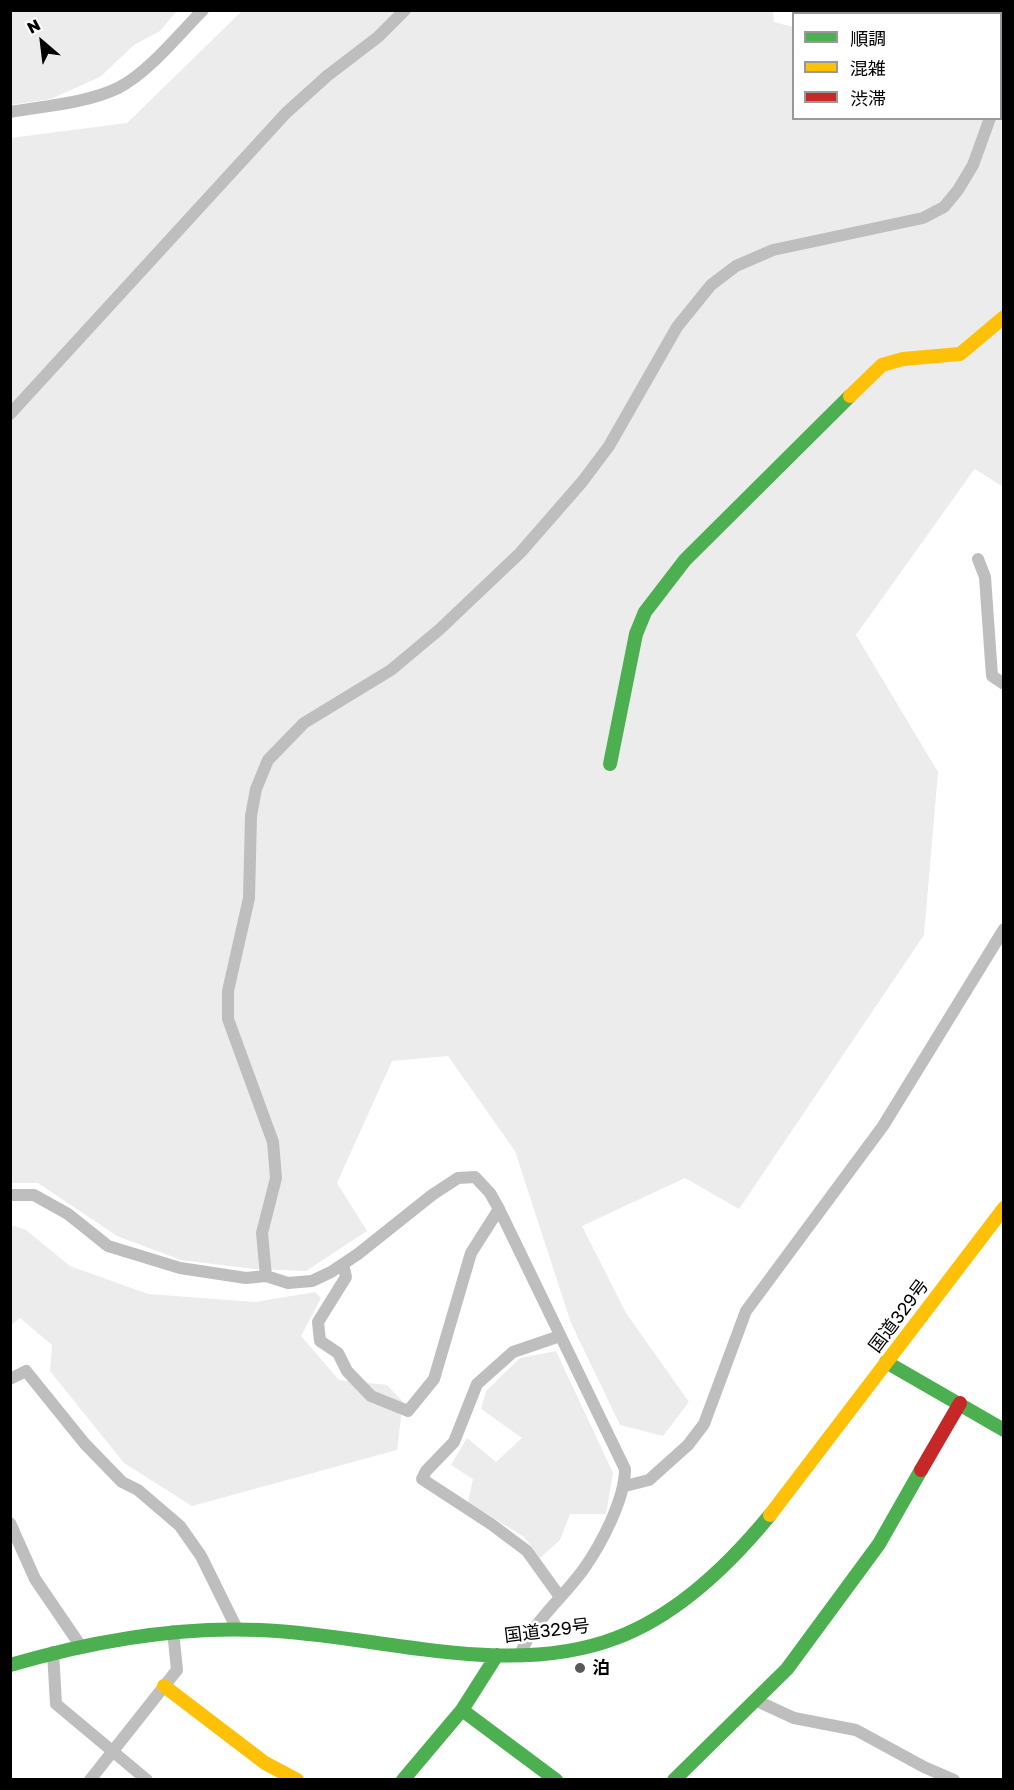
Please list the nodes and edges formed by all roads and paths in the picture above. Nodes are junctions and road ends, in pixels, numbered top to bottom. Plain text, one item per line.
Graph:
1 (204, 10) edge
2 (405, 10) edge
3 (10, 112) edge
4 (989, 120) edge
5 (1004, 317) edge
6 (10, 414) edge
7 (978, 559) dead end
8 (1004, 684) edge
9 (609, 764) dead end
10 (1004, 929) edge
11 (10, 1195) edge
12 (1004, 1208) edge
13 (499, 1209) junction
14 (343, 1264) junction
15 (266, 1276) junction
16 (560, 1336) junction
17 (886, 1362) junction
18 (10, 1379) edge
19 (960, 1403) junction
20 (1004, 1430) edge
21 (625, 1486) junction
22 (10, 1522) edge
23 (560, 1597) junction
24 (237, 1629) junction
25 (173, 1632) junction
26 (80, 1645) junction
27 (53, 1652) junction
28 (496, 1655) junction
29 (520, 1655) junction
30 (10, 1665) edge
31 (164, 1686) junction
32 (757, 1701) junction
33 (462, 1710) junction
34 (114, 1752) junction
35 (90, 1779) edge
36 (147, 1779) edge
37 (297, 1779) edge
38 (403, 1779) edge
39 (556, 1779) edge
40 (674, 1779) edge
41 (954, 1779) edge

1 - 3 street
2 - 6 street
4 - 15 street
5 - 9 main road
7 - 8 street
10 - 21 street
11 - 15 street
12 - 17 main road, 国道329号
13 - 14 street
13 - 14 street
13 - 16 street
14 - 15 street
16 - 21 street
16 - 23 street
17 - 19 main road
17 - 29 main road, 国道329号
18 - 24 street
19 - 20 main road
19 - 32 main road
21 - 23 street
22 - 26 street
23 - 29 street
24 - 25 main road, 国道329号
24 - 28 main road, 国道329号
25 - 26 main road, 国道329号
25 - 31 street
26 - 27 main road, 国道329号
27 - 30 main road, 国道329号
27 - 34 street
28 - 29 main road, 国道329号
28 - 33 main road
31 - 34 street
31 - 37 main road
32 - 40 main road
32 - 41 street
33 - 38 main road
33 - 39 main road
34 - 35 street
34 - 36 street

